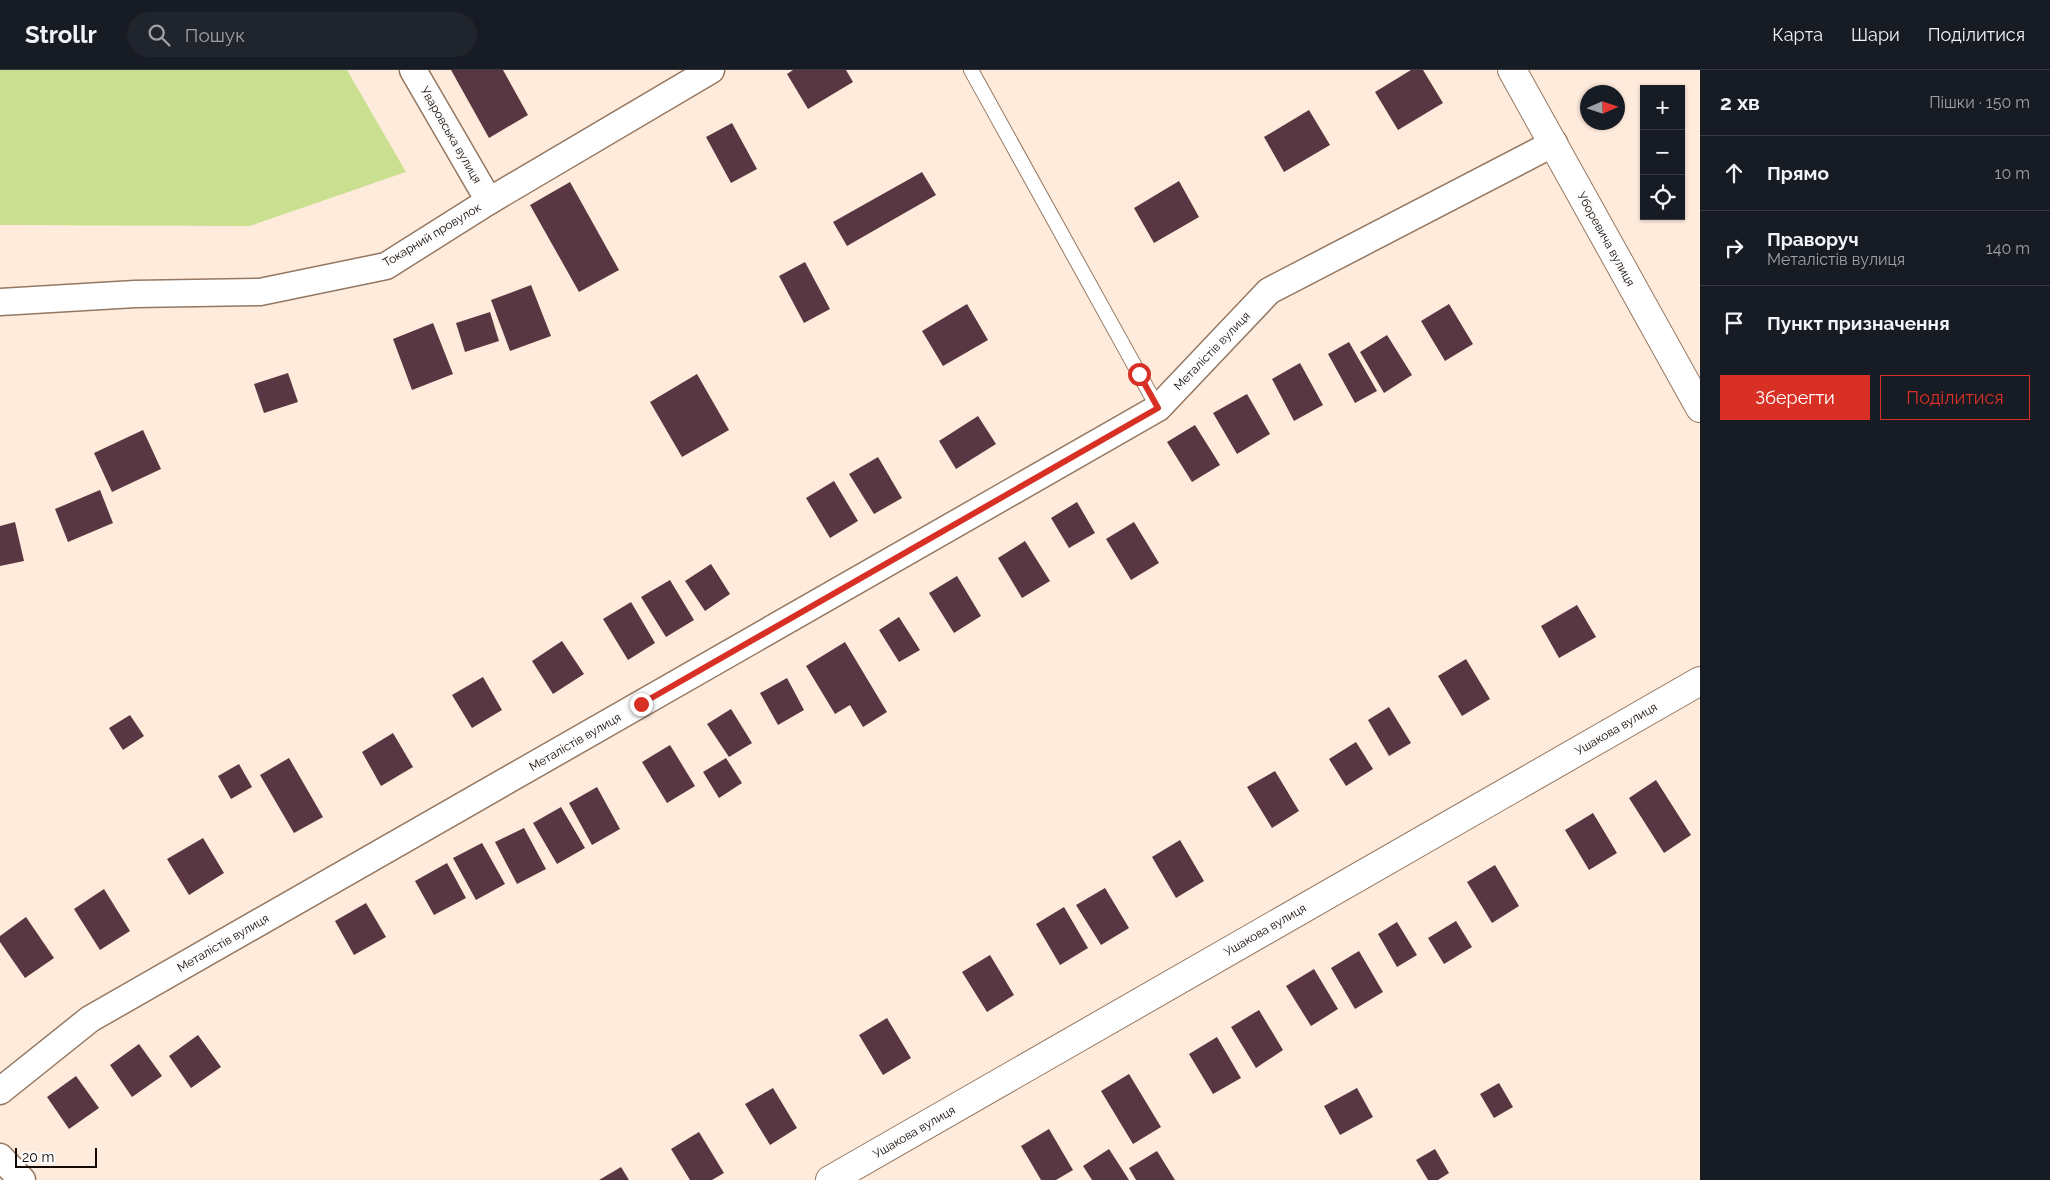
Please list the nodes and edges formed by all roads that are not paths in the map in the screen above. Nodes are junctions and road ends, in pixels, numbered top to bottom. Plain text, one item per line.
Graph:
1 (412, 70) edge
2 (711, 70) edge
3 (971, 70) edge
4 (1512, 70) edge
5 (1554, 143) junction
6 (489, 201) junction
7 (0, 302) edge
8 (1158, 408) junction
9 (1700, 408) edge
10 (1700, 681) edge
11 (0, 1091) edge
12 (0, 1157) edge
13 (22, 1180) edge
14 (830, 1180) edge

1 - 6 street, Уваровська вулиця
2 - 6 street, Токарний провулок
3 - 8 lane
4 - 5 street, Уборевича вулиця
5 - 8 street, Металістів вулиця
5 - 9 street, Уборевича вулиця
6 - 7 street, Токарний провулок
8 - 11 street, Металістів вулиця
10 - 14 street, Ушакова вулиця
12 - 13 street

